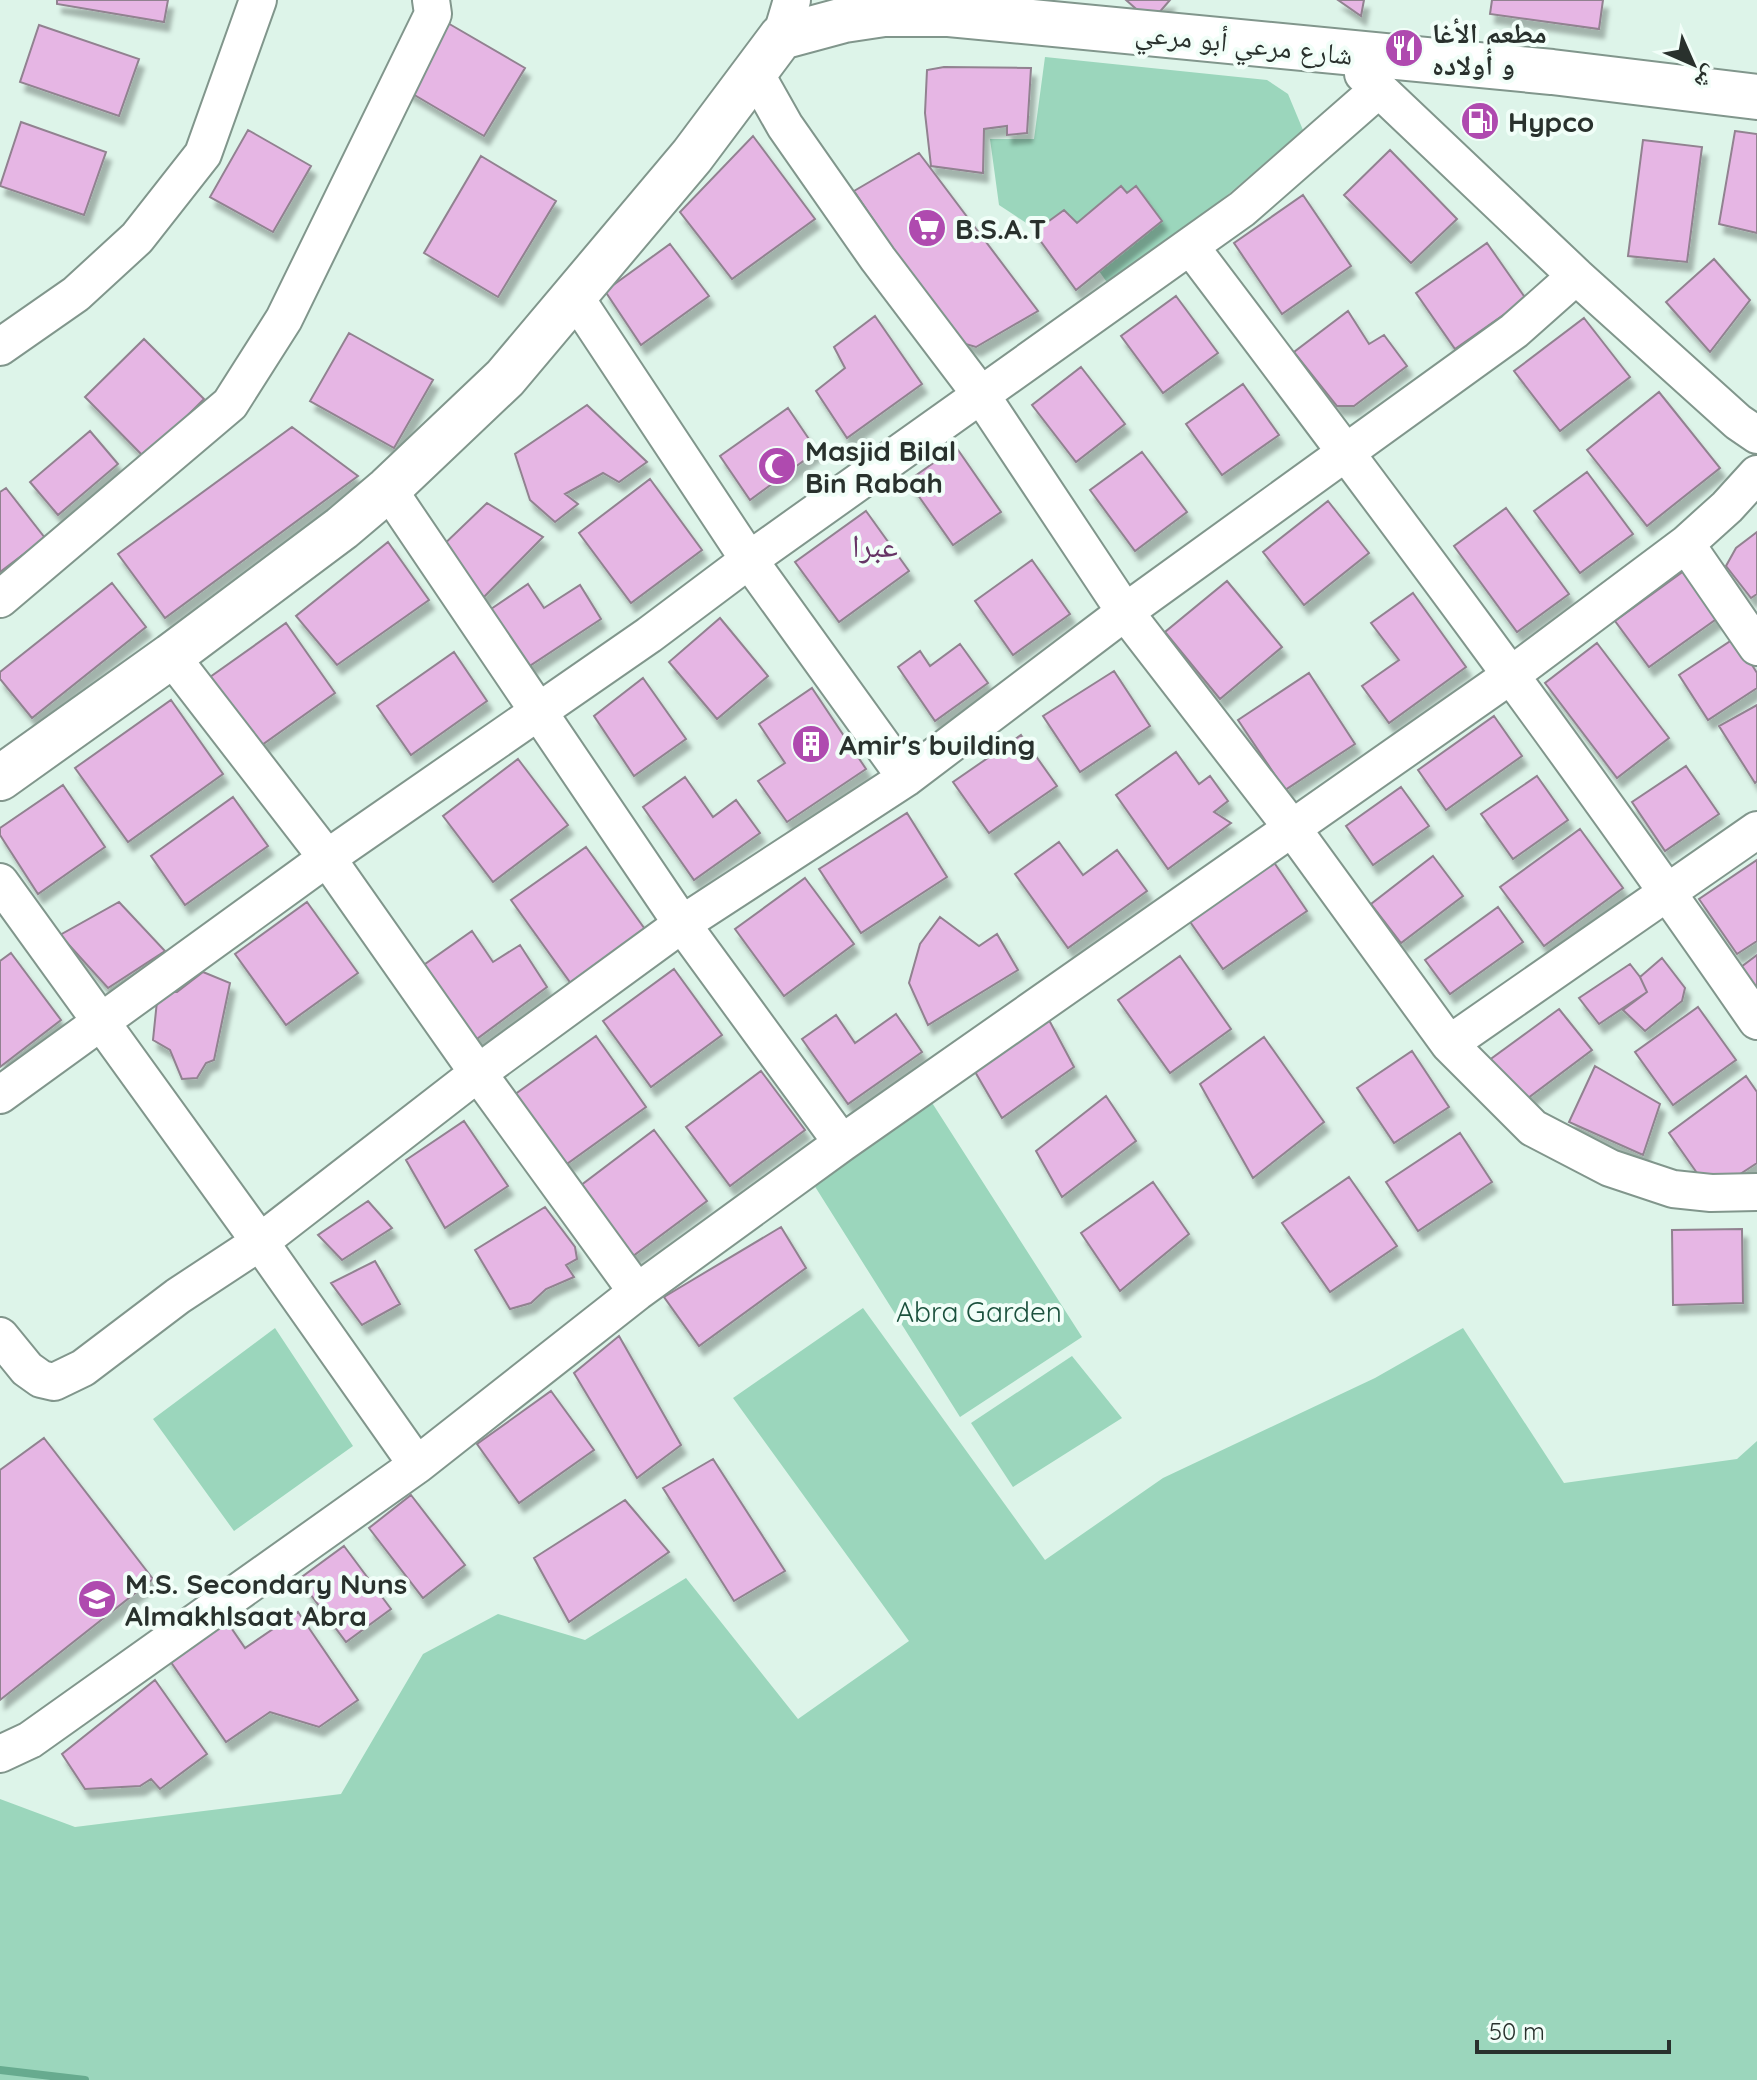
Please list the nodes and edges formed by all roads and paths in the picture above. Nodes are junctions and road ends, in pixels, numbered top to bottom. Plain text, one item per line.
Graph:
1 (258, 0) edge
2 (431, 0) edge
3 (1072, 13) edge
4 (787, 19) edge
5 (1341, 53) junction
6 (754, 71) junction
7 (1379, 89) junction
8 (1757, 97) edge
9 (1190, 246) junction
10 (1576, 276) junction
11 (575, 297) junction
12 (0, 347) edge
13 (981, 395) junction
14 (1757, 435) edge
15 (1346, 453) junction
16 (1757, 474) edge
17 (388, 489) junction
18 (1686, 544) junction
19 (749, 560) junction
20 (0, 599) edge
21 (1125, 612) junction
22 (1757, 647) edge
23 (171, 656) junction
24 (1511, 675) junction
25 (537, 712) junction
26 (0, 778) edge
27 (906, 778) junction
28 (1292, 828) junction
29 (1757, 830) edge
30 (327, 858) junction
31 (0, 882) edge
32 (1669, 893) junction
33 (682, 924) junction
34 (1757, 1021) edge
35 (101, 1023) junction
36 (1449, 1044) junction
37 (478, 1073) junction
38 (0, 1095) edge
39 (842, 1143) junction
40 (1757, 1192) edge
41 (260, 1242) junction
42 (637, 1292) junction
43 (0, 1336) edge
44 (417, 1465) junction
45 (0, 1754) edge

1 - 12 street
2 - 20 street
3 - 4 main road, شارع مرعي أبو مرعي
3 - 5 main road, شارع مرعي أبو مرعي
4 - 6 main road
5 - 7 street
5 - 8 main road, شارع مرعي أبو مرعي
6 - 11 main road
6 - 13 street
7 - 9 street
7 - 10 street
9 - 13 street
9 - 15 street
10 - 14 street
10 - 15 street
11 - 17 main road
11 - 19 street
13 - 19 street
13 - 21 street
15 - 21 street
15 - 24 street
16 - 18 street
17 - 23 main road
17 - 25 street
18 - 22 street
18 - 24 street
19 - 25 street
19 - 27 street
21 - 27 street
21 - 28 street
23 - 26 main road
23 - 30 street
24 - 28 street
24 - 32 street
25 - 30 street
25 - 33 street
27 - 33 street
28 - 36 street
28 - 39 street
29 - 32 street
30 - 35 street
30 - 37 street
31 - 35 street
32 - 34 street
32 - 36 street
33 - 37 street
33 - 39 street
35 - 38 street
35 - 41 street
36 - 40 street
37 - 41 street
37 - 42 street
39 - 42 street
41 - 43 street
41 - 44 street
42 - 44 street
44 - 45 street

